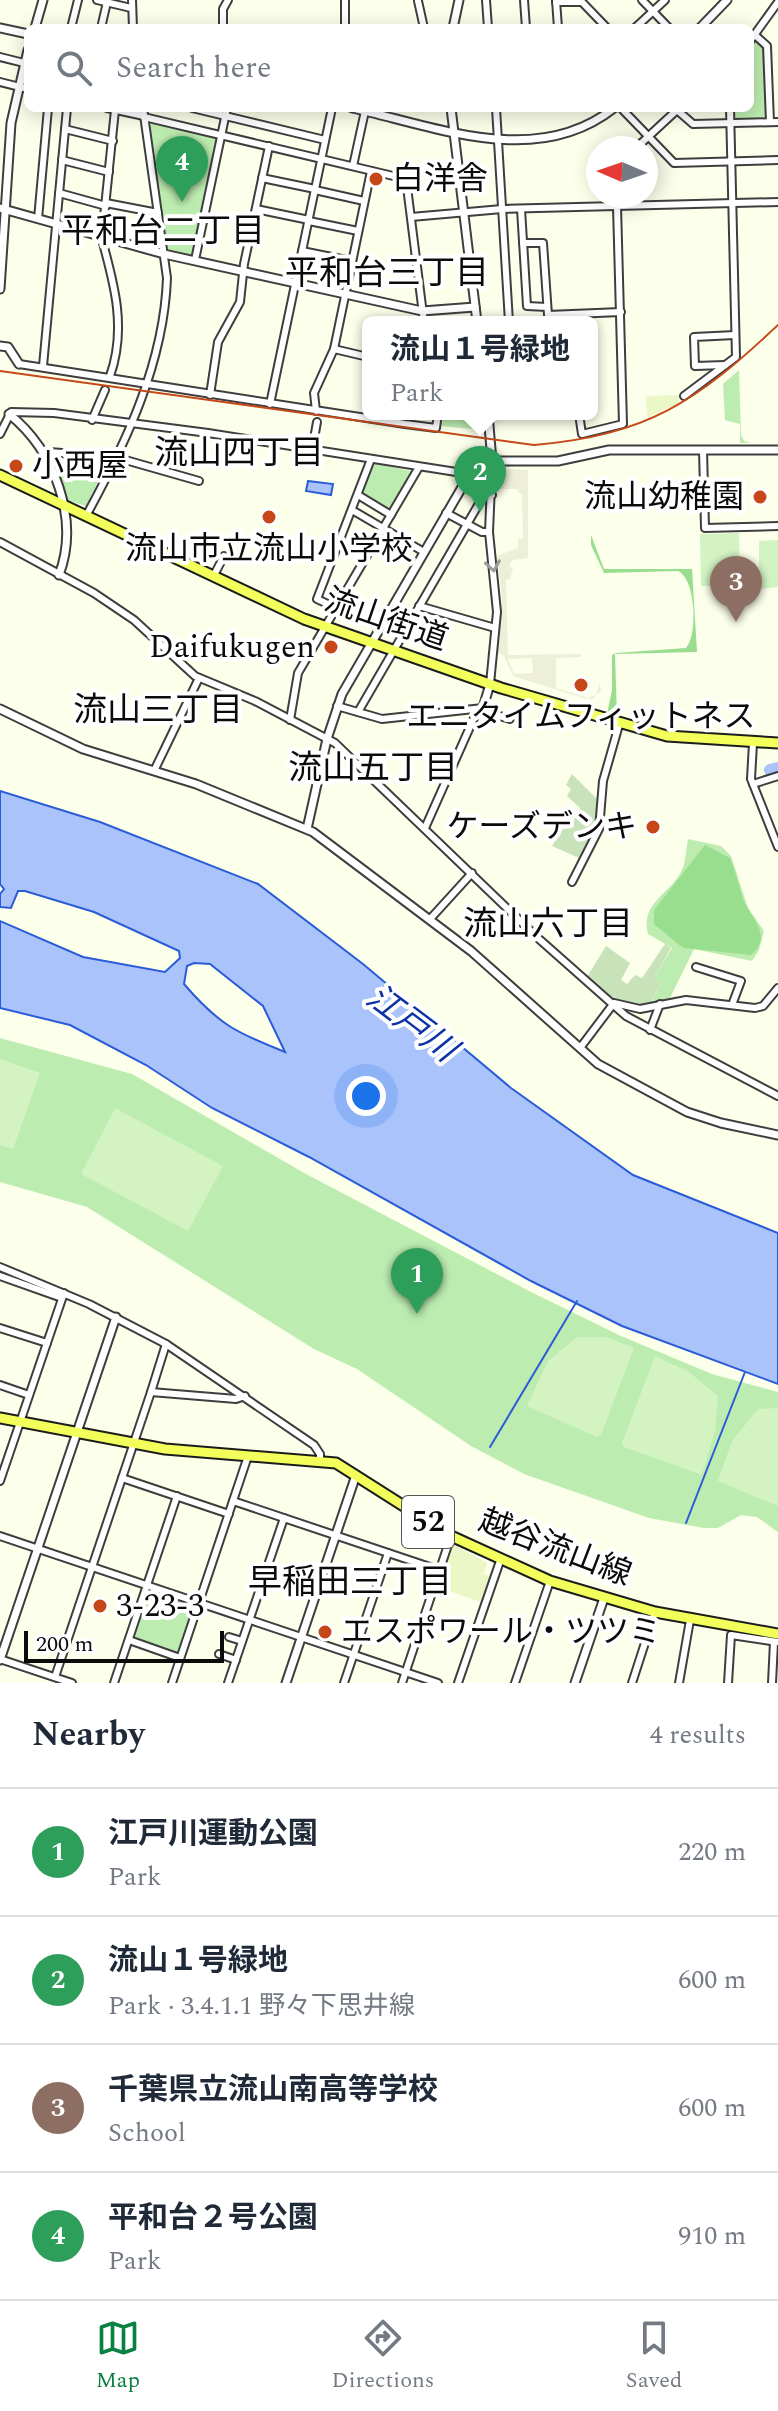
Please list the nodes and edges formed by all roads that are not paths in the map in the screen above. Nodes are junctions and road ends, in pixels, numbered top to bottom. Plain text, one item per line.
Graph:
1 (43, 0) edge
2 (78, 0) edge
3 (97, 0) edge
4 (228, 0) edge
5 (345, 0) edge
6 (410, 0) edge
7 (418, 0) edge
8 (459, 0) edge
9 (486, 0) edge
10 (524, 0) edge
11 (642, 0) edge
12 (665, 0) edge
13 (727, 0) edge
14 (556, 1) edge
15 (107, 2) junction
16 (778, 2) edge
17 (131, 4) edge
18 (653, 12) junction
19 (36, 24) edge
20 (72, 24) edge
21 (102, 24) edge
22 (133, 24) edge
23 (223, 24) edge
24 (345, 24) edge
25 (423, 24) edge
26 (454, 24) edge
27 (488, 24) edge
28 (526, 24) edge
29 (558, 24) edge
30 (603, 24) edge
31 (640, 24) edge
32 (665, 24) edge
33 (704, 24) edge
34 (0, 28) edge
35 (24, 33) edge
36 (754, 37) edge
37 (754, 39) edge
38 (0, 57) edge
39 (24, 63) joint
40 (0, 82) edge
41 (17, 86) junction
42 (24, 88) edge
43 (48, 112) edge
44 (67, 112) edge
45 (111, 112) edge
46 (123, 112) edge
47 (143, 112) edge
48 (226, 112) edge
49 (331, 112) edge
50 (365, 112) edge
51 (370, 112) edge
52 (451, 112) edge
53 (496, 112) edge
54 (607, 112) edge
55 (625, 112) edge
56 (675, 112) edge
57 (681, 112) edge
58 (730, 112) edge
59 (144, 117) junction
60 (774, 122) edge
61 (730, 123) junction
62 (65, 129) junction
63 (453, 130) junction
64 (221, 135) junction
65 (649, 136) joint
66 (325, 140) junction
67 (498, 140) junction
68 (113, 141) junction
69 (269, 146) junction
70 (658, 146) edge
71 (321, 159) junction
72 (62, 160) junction
73 (778, 160) edge
74 (731, 161) junction
75 (3, 165) edge
76 (353, 166) junction
77 (371, 171) junction
78 (109, 172) junction
79 (262, 178) junction
80 (315, 190) junction
81 (59, 193) junction
82 (364, 201) junction
83 (732, 202) junction
84 (778, 202) edge
85 (106, 204) junction
86 (658, 204) edge
87 (586, 207) edge
88 (2, 208) edge
89 (617, 208) edge
90 (256, 209) junction
91 (502, 209) junction
92 (521, 209) junction
93 (463, 212) junction
94 (158, 213) junction
95 (411, 217) junction
96 (38, 219) junction
97 (309, 220) junction
98 (56, 224) junction
99 (358, 231) junction
100 (101, 236) junction
101 (523, 243) junction
102 (302, 251) junction
103 (164, 254) junction
104 (195, 260) junction
105 (352, 261) junction
106 (243, 272) junction
107 (295, 283) junction
108 (0, 289) edge
109 (345, 294) junction
110 (475, 307) junction
111 (547, 307) junction
112 (422, 311) junction
113 (621, 312) junction
114 (423, 316) edge
115 (476, 316) edge
116 (509, 316) edge
117 (735, 335) junction
118 (0, 346) edge
119 (334, 349) junction
120 (362, 356) edge
121 (19, 364) joint
122 (725, 365) junction
123 (43, 366) junction
124 (110, 376) junction
125 (148, 386) junction
126 (105, 390) dead end
127 (210, 395) junction
128 (684, 396) dead end
129 (270, 404) junction
130 (316, 411) junction
131 (8, 416) junction
132 (362, 418) edge
133 (92, 420) junction
134 (380, 420) edge
135 (437, 420) edge
136 (489, 420) edge
137 (580, 420) edge
138 (317, 422) dead end
139 (130, 424) junction
140 (0, 434) edge
141 (312, 450) junction
142 (703, 450) junction
143 (778, 450) edge
144 (43, 456) junction
145 (115, 457) junction
146 (371, 459) junction
147 (492, 461) junction
148 (419, 467) junction
149 (469, 474) junction
150 (0, 475) edge
151 (199, 481) dead end
152 (358, 495) junction
153 (492, 495) junction
154 (64, 505) junction
155 (352, 510) junction
156 (446, 513) junction
157 (391, 515) junction
158 (86, 516) junction
159 (466, 524) junction
160 (778, 526) edge
161 (383, 528) junction
162 (489, 532) junction
163 (0, 542) edge
164 (424, 552) junction
165 (224, 556) dead end
166 (59, 575) junction
167 (213, 577) junction
168 (419, 606) junction
169 (336, 608) junction
170 (324, 628) junction
171 (495, 628) junction
172 (370, 643) junction
173 (393, 651) junction
174 (199, 678) junction
175 (490, 684) junction
176 (337, 706) junction
177 (0, 709) edge
178 (481, 709) junction
179 (358, 712) junction
180 (510, 719) dead end
181 (290, 720) junction
182 (619, 725) junction
183 (327, 739) junction
184 (753, 743) junction
185 (778, 743) edge
186 (154, 771) junction
187 (778, 776) edge
188 (753, 784) junction
189 (425, 828) junction
190 (307, 829) junction
191 (778, 847) edge
192 (472, 873) junction
193 (572, 882) dead end
194 (431, 918) junction
195 (696, 967) dead end
196 (778, 988) edge
197 (614, 1003) junction
198 (660, 1004) junction
199 (732, 1005) junction
200 (650, 1030) junction
201 (580, 1048) junction
202 (778, 1096) edge
203 (778, 1135) edge
204 (0, 1267) edge
205 (0, 1276) edge
206 (63, 1296) junction
207 (116, 1317) junction
208 (0, 1328) edge
209 (47, 1343) junction
210 (166, 1344) junction
211 (0, 1385) edge
212 (151, 1392) junction
213 (29, 1395) junction
214 (245, 1396) junction
215 (0, 1418) edge
216 (20, 1421) junction
217 (77, 1432) junction
218 (133, 1444) junction
219 (248, 1456) junction
220 (320, 1461) junction
221 (356, 1475) junction
222 (122, 1478) junction
223 (0, 1481) edge
224 (177, 1496) junction
225 (233, 1501) junction
226 (229, 1514) junction
227 (284, 1518) junction
228 (0, 1536) edge
229 (336, 1536) junction
230 (451, 1536) junction
231 (38, 1549) junction
232 (388, 1553) junction
233 (500, 1561) junction
234 (91, 1567) junction
235 (439, 1570) junction
236 (550, 1581) junction
237 (147, 1585) junction
238 (604, 1598) junction
239 (199, 1602) junction
240 (655, 1612) junction
241 (250, 1620) junction
242 (690, 1620) junction
243 (229, 1637) dead end
244 (302, 1637) junction
245 (777, 1639) edge
246 (129, 1640) junction
247 (242, 1641) junction
248 (219, 1654) dead end
249 (354, 1654) junction
250 (180, 1658) junction
251 (0, 1659) edge
252 (236, 1660) junction
253 (405, 1672) junction
254 (55, 1677) junction
255 (72, 1683) edge
256 (114, 1683) edge
257 (172, 1683) edge
258 (228, 1683) edge
259 (286, 1683) edge
260 (344, 1683) edge
261 (402, 1683) edge
262 (438, 1683) edge
263 (458, 1683) edge
264 (515, 1683) edge
265 (575, 1683) edge
266 (632, 1683) edge
267 (679, 1683) edge
268 (728, 1683) edge
269 (772, 1683) edge

1 - 19 street
2 - 20 street
3 - 15 street
4 - 23 street
5 - 24 street
6 - 7 street
7 - 25 street
8 - 26 street
9 - 27 street
10 - 28 street
11 - 18 street
12 - 18 street
13 - 33 street
14 - 29 street
14 - 30 street
15 - 17 street
15 - 21 street
16 - 36 street
17 - 22 street
18 - 31 street
18 - 32 street
34 - 35 street
37 - 60 street
38 - 39 street
39 - 41 street
40 - 41 street
41 - 42 street
41 - 75 street
43 - 96 street
44 - 62 street
45 - 68 street
46 - 59 street
47 - 59 street
48 - 64 street
48 - 66 street
49 - 66 street
50 - 76 street
51 - 63 street
52 - 63 street
53 - 67 street
54 - 67 street
55 - 65 street
56 - 65 street
57 - 61 street
58 - 61 street
59 - 64 street
59 - 94 street
60 - 61 street
61 - 74 street
62 - 68 street
62 - 72 street
63 - 67 street
63 - 93 street
64 - 69 street
64 - 104 street
66 - 71 street
67 - 91 street
68 - 78 street
69 - 71 street
69 - 79 street
70 - 74 street
71 - 76 street
71 - 80 street
72 - 78 street
72 - 81 street
73 - 74 street
74 - 83 street
75 - 88 street
76 - 77 street
77 - 82 street
77 - 95 street
78 - 85 street
79 - 80 street
79 - 90 street
80 - 82 street
80 - 97 street
81 - 85 street
81 - 98 street
82 - 99 street
83 - 84 street
83 - 86 street
83 - 117 street
85 - 94 street
85 - 100 street
87 - 92 street
88 - 96 street
88 - 108 street
89 - 113 street
90 - 97 street
90 - 106 street
91 - 92 street
91 - 93 street
91 - 116 street
92 - 101 street
93 - 95 street
93 - 110 street
94 - 103 street
95 - 112 street
96 - 98 street
97 - 99 street
97 - 102 street
98 - 100 street
98 - 123 street
99 - 105 street
100 - 103 street
100 - 124 street
101 - 111 street
101 - 111 street
102 - 105 street
102 - 107 street
103 - 104 street
103 - 125 street
104 - 106 street
105 - 109 street
106 - 107 street
106 - 127 street
107 - 109 street
107 - 129 street
109 - 112 street
109 - 119 street
110 - 112 street
110 - 115 street
111 - 113 street
112 - 114 street
113 - 137 street
117 - 122 street
117 - 122 street
118 - 121 street
119 - 120 street
119 - 130 street
121 - 123 street
122 - 128 street
123 - 124 street
124 - 125 street
125 - 127 street
125 - 139 street
126 - 133 street
127 - 129 street
129 - 130 street
130 - 132 street
131 - 133 street
131 - 140 street
131 - 144 street
133 - 139 street
134 - 135 street
136 - 147 street
138 - 141 street
139 - 141 street
139 - 145 street
141 - 146 street
142 - 143 street
142 - 147 street
142 - 160 street
144 - 145 street
144 - 154 street
145 - 151 street
145 - 158 street
146 - 148 street
146 - 152 street
147 - 149 street
147 - 153 street
148 - 149 street
148 - 157 street
149 - 156 street
150 - 154 main road, 流山街道
152 - 155 street
152 - 157 street
153 - 159 street
153 - 162 street
154 - 158 main road, 流山街道
154 - 166 street
155 - 161 street
155 - 169 street
156 - 159 street
156 - 164 street
157 - 161 street
158 - 167 main road, 流山街道
159 - 162 street
159 - 168 street
161 - 164 street
161 - 169 street
162 -> 171 street
163 - 166 street
164 - 172 street
165 - 167 street
166 - 174 street
167 - 170 main road, 流山街道
168 - 171 street
168 - 173 street
169 - 170 street
170 - 172 main road, 流山街道
170 - 181 street
171 - 175 street
172 - 173 main road, 流山街道
172 - 176 street
173 - 175 main road, 流山街道
173 - 179 street
174 - 181 street
174 - 186 street
175 - 178 street
175 - 182 main road, 流山街道
176 - 179 street
176 - 183 street
177 - 186 street
178 - 179 street
178 - 180 street
178 - 189 street
181 - 183 street
182 - 184 main road, 流山街道
182 - 193 street
183 - 189 street
183 - 190 street
184 - 185 main road, 流山街道
184 - 188 street
186 - 190 street
187 - 188 street
188 - 191 street
189 - 192 street
190 - 194 street
192 - 194 street
192 - 197 street
194 - 201 street
195 - 199 street
196 - 199 street
197 - 198 street
197 - 200 street
197 - 201 street
198 - 199 street
198 - 200 street
200 - 202 street
201 - 203 street
204 - 206 street
205 - 206 street
206 - 207 street
206 - 209 street
207 - 210 street
207 - 217 street
208 - 209 street
209 - 213 street
210 - 212 street
210 - 214 street
211 - 213 street
212 - 214 street
212 - 218 street
213 - 216 street
214 - 220 street
215 - 216 main road, 越谷流山線 / 52
216 - 217 main road, 越谷流山線 / 52
216 - 223 street
217 - 218 main road, 越谷流山線 / 52
217 - 231 street
218 - 219 main road, 越谷流山線 / 52
218 - 222 street
219 - 220 main road, 越谷流山線 / 52
219 - 225 street
220 - 221 main road, 越谷流山線 / 52
221 - 229 street
221 - 230 main road, 越谷流山線 / 52
222 - 224 street
222 - 234 street
224 - 226 street
224 - 237 street
225 - 226 street
225 - 227 street
226 - 239 street
227 - 229 street
227 - 241 street
228 - 231 street
229 - 232 street
229 - 244 street
230 - 233 main road, 越谷流山線 / 52
230 - 235 street
231 - 234 street
231 - 251 street
232 - 235 street
232 - 249 street
233 - 236 main road, 越谷流山線 / 52
233 - 263 street
234 - 237 street
234 - 254 street
235 - 253 street
236 - 238 main road, 越谷流山線 / 52
236 - 264 street
237 - 239 street
237 - 246 street
238 - 240 main road, 越谷流山線 / 52
238 - 265 street
239 - 241 street
239 - 250 street
240 - 242 main road, 越谷流山線 / 52
240 - 266 street
241 - 244 street
241 - 247 street
242 - 245 main road, 越谷流山線 / 52
242 - 267 street
243 - 247 street
244 - 249 street
244 - 259 street
245 - 268 street
245 - 269 street
246 - 250 street
246 - 256 street
247 - 252 street
248 - 252 street
249 - 253 street
249 - 260 street
250 - 257 street
251 - 254 street
252 - 258 street
253 - 261 street
253 - 262 street
254 - 255 street

